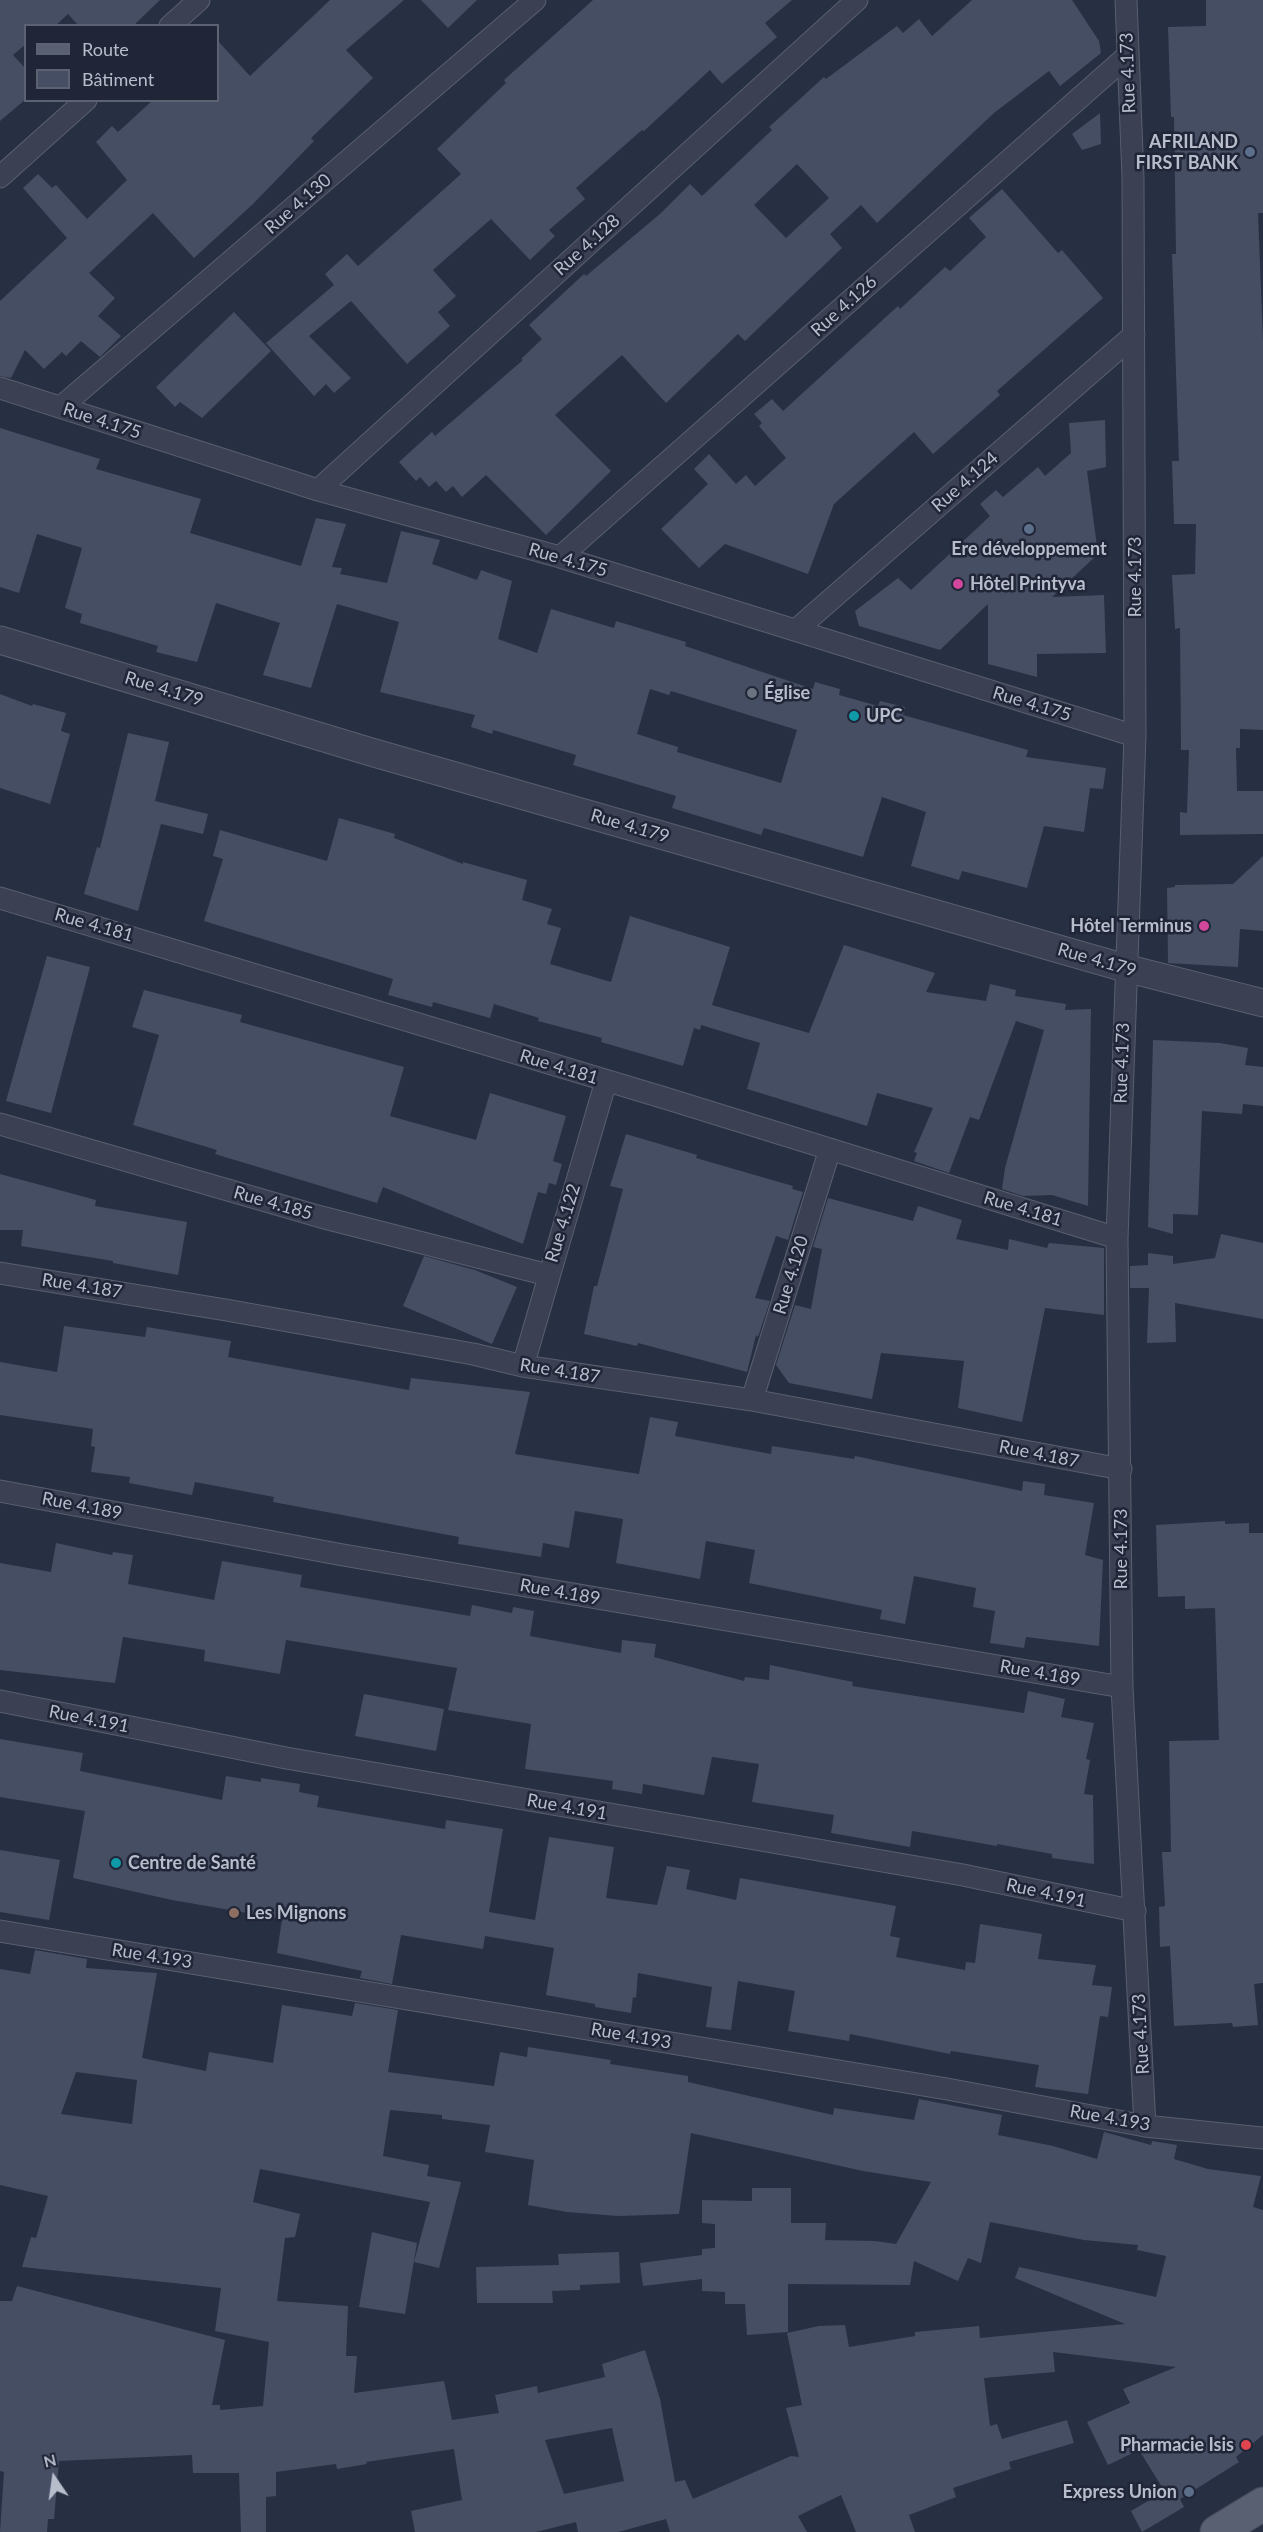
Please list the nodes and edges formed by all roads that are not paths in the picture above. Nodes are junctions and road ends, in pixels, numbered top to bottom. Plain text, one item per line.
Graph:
1 (199, 0) edge
2 (535, 0) edge
3 (856, 0) edge
4 (1126, 0) edge
5 (172, 24) edge
6 (1127, 56) junction
7 (84, 102) edge
8 (0, 177) edge
9 (1134, 335) junction
10 (0, 388) edge
11 (61, 408) junction
12 (318, 490) junction
13 (560, 557) junction
14 (796, 630) junction
15 (0, 640) edge
16 (1135, 736) junction
17 (0, 898) edge
18 (1125, 968) junction
19 (1263, 1003) edge
20 (606, 1081) junction
21 (0, 1124) edge
22 (830, 1149) junction
23 (1117, 1238) junction
24 (0, 1273) edge
25 (548, 1275) junction
26 (523, 1366) junction
27 (752, 1400) junction
28 (1121, 1469) junction
29 (0, 1491) edge
30 (1122, 1687) junction
31 (0, 1701) edge
32 (1135, 1911) junction
33 (0, 1931) edge
34 (1145, 2126) junction
35 (1263, 2138) edge
36 (1263, 2504) edge
37 (1216, 2532) edge

1 - 5 street
2 - 11 street, Rue 4.130
3 - 12 street, Rue 4.128
4 - 6 street, Rue 4.173
6 - 9 street, Rue 4.173
6 - 13 street, Rue 4.126
7 - 8 street
9 - 14 street, Rue 4.124
9 - 16 street, Rue 4.173
10 - 11 street, Rue 4.175
11 - 12 street, Rue 4.175
12 - 13 street, Rue 4.175
13 - 14 street, Rue 4.175
14 - 16 street, Rue 4.175
15 - 18 street, Rue 4.179
16 - 18 street, Rue 4.173
17 - 20 street, Rue 4.181
18 - 19 street, Rue 4.179
18 - 23 street, Rue 4.173
20 - 22 street, Rue 4.181
20 - 25 street, Rue 4.122
21 - 25 street, Rue 4.185
22 - 23 street, Rue 4.181
22 - 27 street, Rue 4.120
23 - 28 street, Rue 4.173
24 - 26 street, Rue 4.187
25 - 26 street, Rue 4.122
26 - 27 street, Rue 4.187
27 - 28 street, Rue 4.187
28 - 30 street, Rue 4.173
29 - 30 street, Rue 4.189
30 - 32 street, Rue 4.173
31 - 32 street, Rue 4.191
32 - 34 street, Rue 4.173
33 - 34 street, Rue 4.193
34 - 35 street, Rue 4.193
36 - 37 main road

